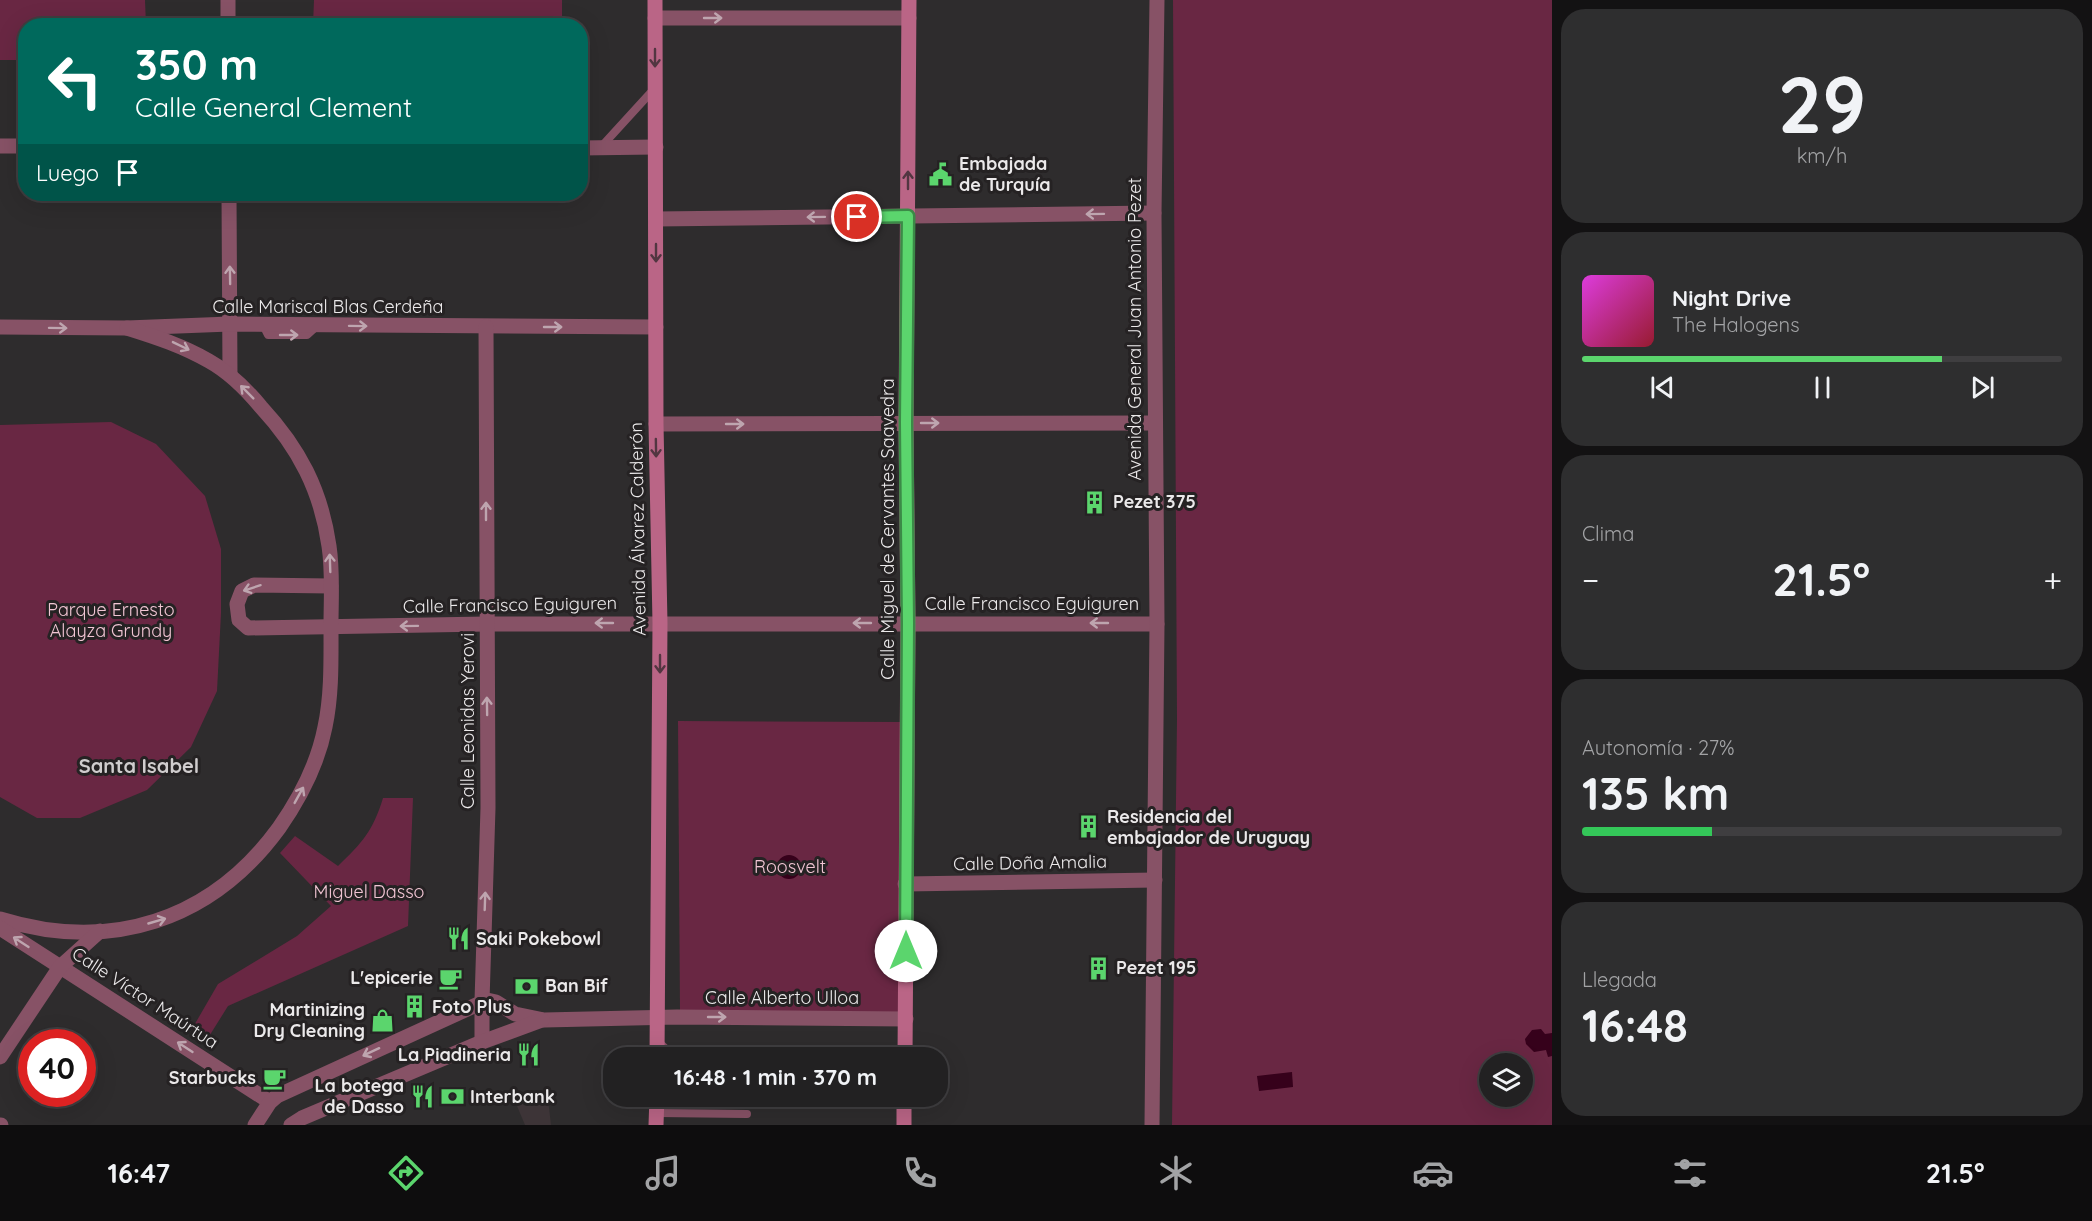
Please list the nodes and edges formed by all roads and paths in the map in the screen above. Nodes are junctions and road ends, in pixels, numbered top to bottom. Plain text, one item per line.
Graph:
1 (228, 0) edge
2 (654, 0) edge
3 (909, 0) edge
4 (1156, 0) edge
5 (228, 18) edge
6 (655, 18) junction
7 (909, 18) junction
8 (655, 88) junction
9 (0, 146) edge
10 (18, 146) edge
11 (656, 147) junction
12 (588, 148) edge
13 (600, 148) junction
14 (229, 201) edge
15 (1154, 213) junction
16 (908, 216) junction
17 (656, 219) junction
18 (230, 324) junction
19 (0, 327) edge
20 (486, 327) junction
21 (656, 327) junction
22 (127, 328) junction
23 (230, 375) junction
24 (906, 423) junction
25 (1155, 423) junction
26 (656, 424) junction
27 (331, 586) junction
28 (660, 623) junction
29 (908, 623) junction
30 (486, 624) junction
31 (1157, 624) junction
32 (331, 627) junction
33 (1155, 880) junction
34 (905, 884) junction
35 (0, 919) edge
36 (0, 928) edge
37 (100, 932) junction
38 (60, 967) junction
39 (482, 1001) junction
40 (658, 1017) junction
41 (906, 1018) junction
42 (544, 1020) junction
43 (658, 1041) junction
44 (482, 1042) junction
45 (658, 1047) edge
46 (664, 1047) edge
47 (905, 1047) edge
48 (0, 1057) edge
49 (270, 1102) junction
50 (904, 1107) edge
51 (747, 1114) dead end
52 (657, 1119) edge
53 (255, 1125) edge
54 (291, 1125) edge
55 (904, 1125) edge
56 (1152, 1125) edge

1 - 5 street
2 - 6 street, Avenida Álvarez Calderón
3 - 7 street, Calle Miguel de Cervantes Saavedra
4 - 15 street, Avenida General Juan Antonio Pezet
6 -> 7 street
6 -> 8 street, Avenida Álvarez Calderón
16 -> 7 street, Calle Miguel de Cervantes Saavedra
8 - 11 street, Avenida Álvarez Calderón
8 - 13 lane
9 - 10 street
11 - 13 street
11 - 17 street, Avenida Álvarez Calderón
12 - 13 street
18 -> 14 street
15 -> 16 street
15 - 25 street, Avenida General Juan Antonio Pezet
16 -> 17 street
16 - 24 street, Calle Miguel de Cervantes Saavedra
17 -> 21 street, Avenida Álvarez Calderón
18 -> 20 street, Calle Mariscal Blas Cerdeña
18 - 22 street, Calle Mariscal Blas Cerdeña
18 - 23 street
19 -> 22 street, Calle Mariscal Blas Cerdeña
20 -> 21 street, Calle Mariscal Blas Cerdeña
30 -> 20 street, Calle Leonidas Yerovi
21 - 26 street, Avenida Álvarez Calderón
22 -> 23 street
27 -> 23 street
24 -> 25 street
26 -> 24 street
24 - 29 street, Calle Miguel de Cervantes Saavedra
25 - 31 street, Avenida General Juan Antonio Pezet
26 -> 28 street, Avenida Álvarez Calderón
27 - 32 street
27 -> 32 street, Calle Francisco Eguiguren
29 -> 28 street, Calle Francisco Eguiguren
28 -> 30 street, Calle Francisco Eguiguren
28 -> 40 street, Avenida Álvarez Calderón
31 -> 29 street, Calle Francisco Eguiguren
29 - 34 street, Calle Miguel de Cervantes Saavedra
30 -> 32 street, Calle Francisco Eguiguren
39 -> 30 street, Calle Leonidas Yerovi
31 - 33 street, Avenida General Juan Antonio Pezet
37 -> 32 street
33 - 34 street, Calle Doña Amalia
33 - 56 street, Avenida General Juan Antonio Pezet
34 - 41 street, Calle Miguel de Cervantes Saavedra
35 - 37 street
38 -> 36 street, Calle Víctor Maúrtua
37 - 38 street
38 - 48 street
49 -> 38 street, Calle Víctor Maúrtua
39 - 42 street
39 - 44 street, Calle Leonidas Yerovi
39 -> 49 street
40 -> 41 street, Calle Alberto Ulloa
40 - 42 street, Calle Alberto Ulloa
40 - 43 street, Avenida Álvarez Calderón
41 - 47 street, Calle Miguel de Cervantes Saavedra
42 - 44 street
43 - 45 street, Avenida Álvarez Calderón
43 - 46 lane
44 - 54 street
49 - 53 street
50 - 55 street
51 - 52 lane

